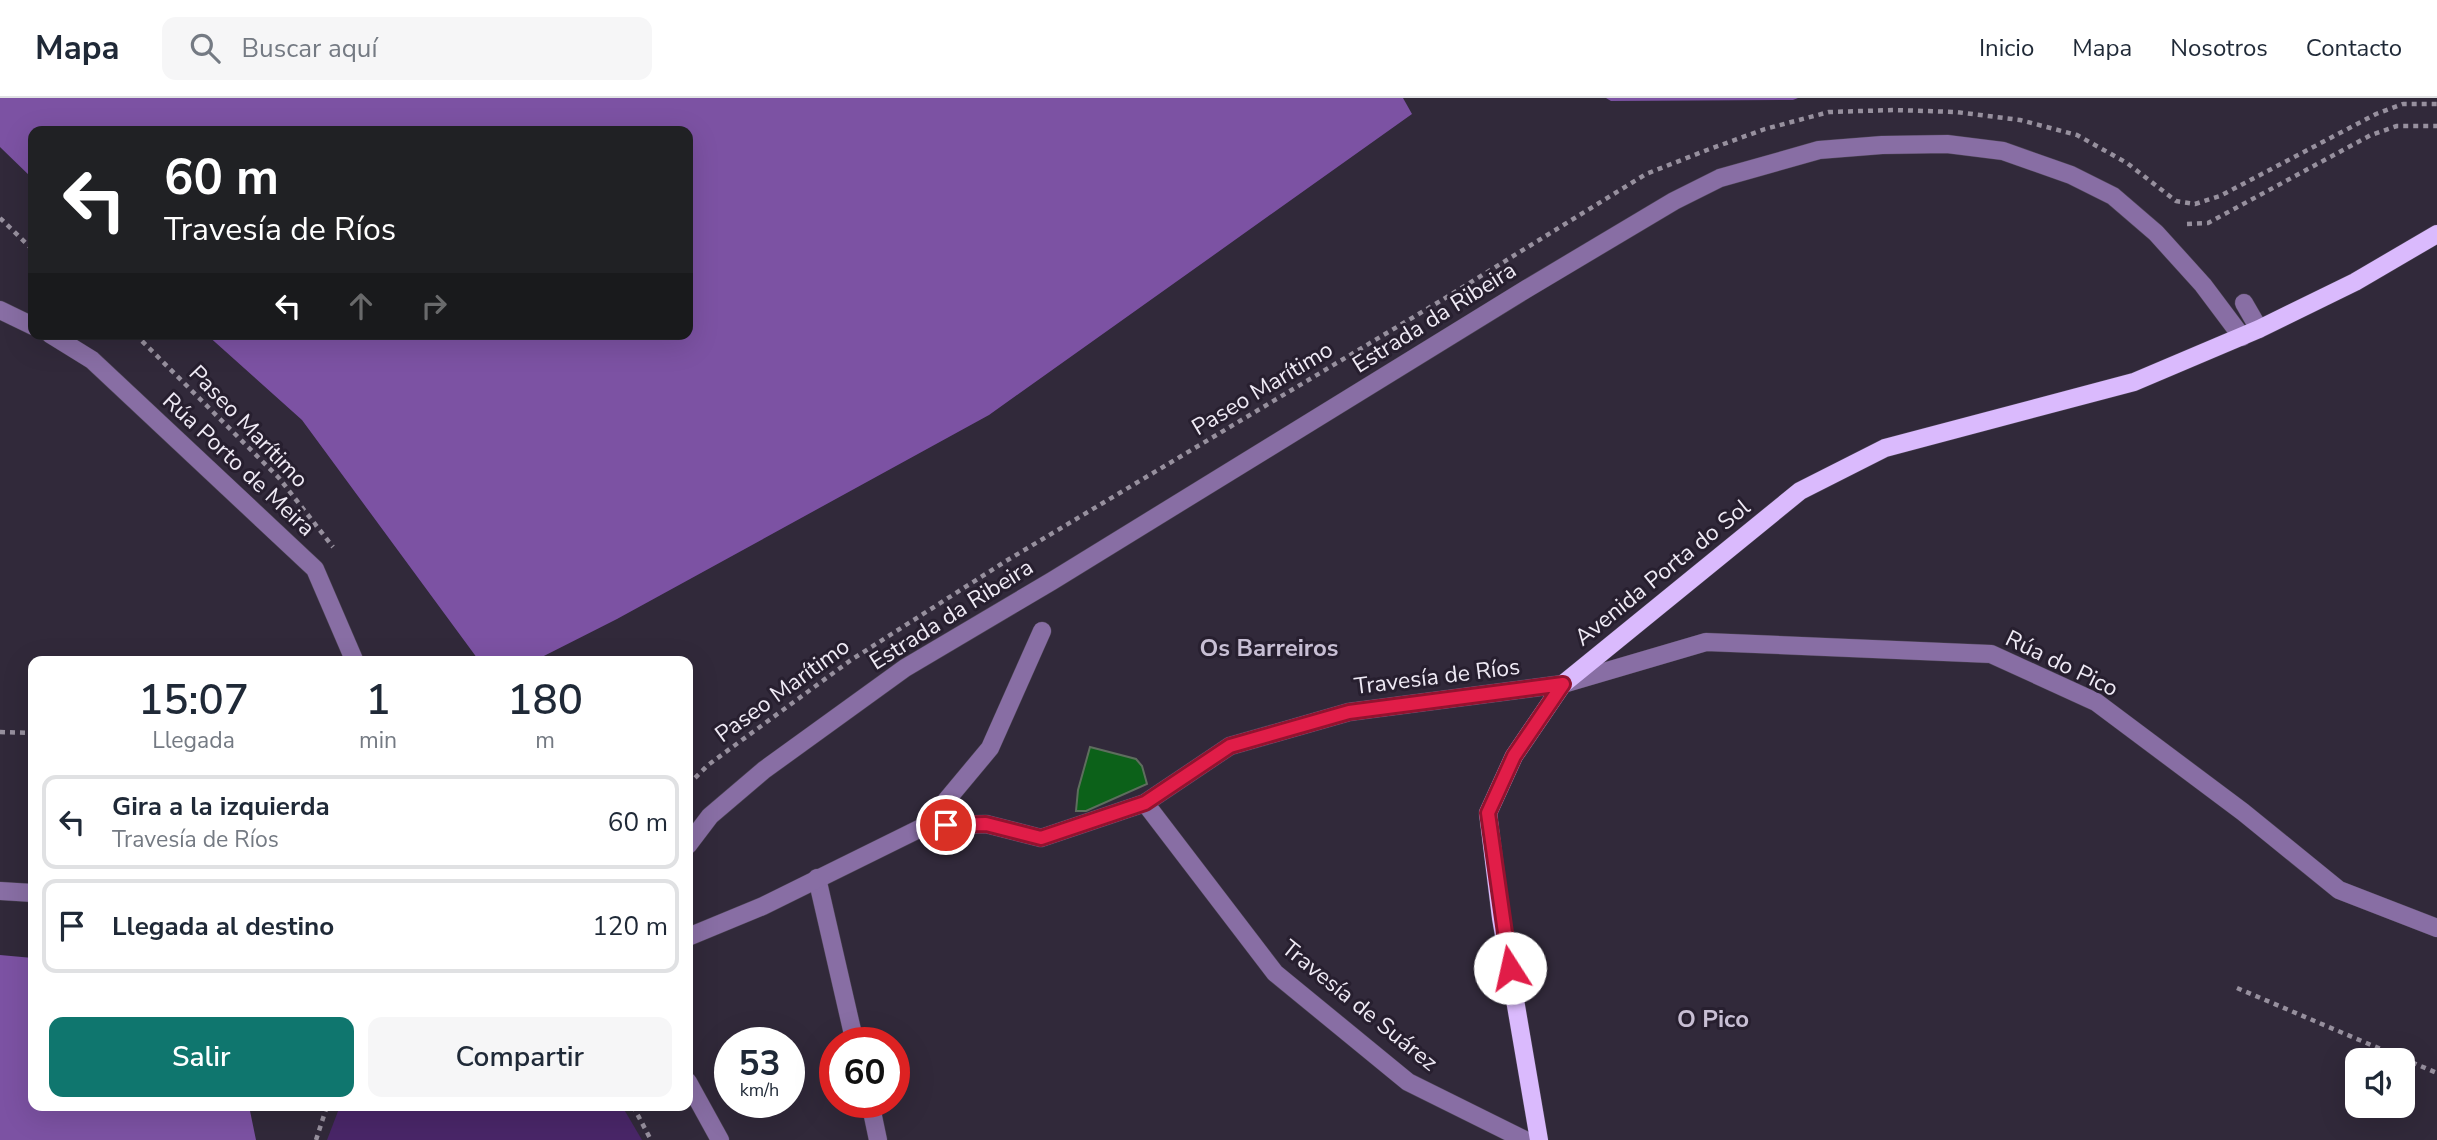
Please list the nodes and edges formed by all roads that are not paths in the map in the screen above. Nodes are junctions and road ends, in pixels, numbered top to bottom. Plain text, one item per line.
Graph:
1 (2437, 234) edge
2 (2244, 303) dead end
3 (0, 310) edge
4 (28, 324) edge
5 (2259, 330) junction
6 (2242, 337) junction
7 (60, 340) edge
8 (1042, 631) dead end
9 (352, 656) edge
10 (1563, 684) junction
11 (1145, 803) junction
12 (925, 826) junction
13 (693, 838) edge
14 (817, 878) junction
15 (0, 891) edge
16 (28, 893) edge
17 (2437, 928) edge
18 (693, 935) edge
19 (851, 1027) edge
20 (693, 1091) edge
21 (873, 1118) edge
22 (720, 1140) edge
23 (878, 1140) edge
24 (1525, 1140) edge
25 (1539, 1140) edge

1 - 5 main road, Avenida Porta do Sol
2 - 5 street
3 - 4 street
5 - 6 main road, Avenida Porta do Sol
6 - 10 main road, Avenida Porta do Sol
6 - 13 street, Estrada da Ribeira
7 - 9 street, Rúa Porto de Meira
8 - 12 street
10 - 11 street, Travesía de Ríos
10 - 17 street, Rúa do Pico
10 - 25 main road, Avenida Porta do Sol
11 - 12 street, Travesía de Ríos
11 - 24 street, Travesía de Suárez
12 - 14 street
14 - 18 street
14 - 19 street
15 - 16 street
20 - 22 street
21 - 23 street

